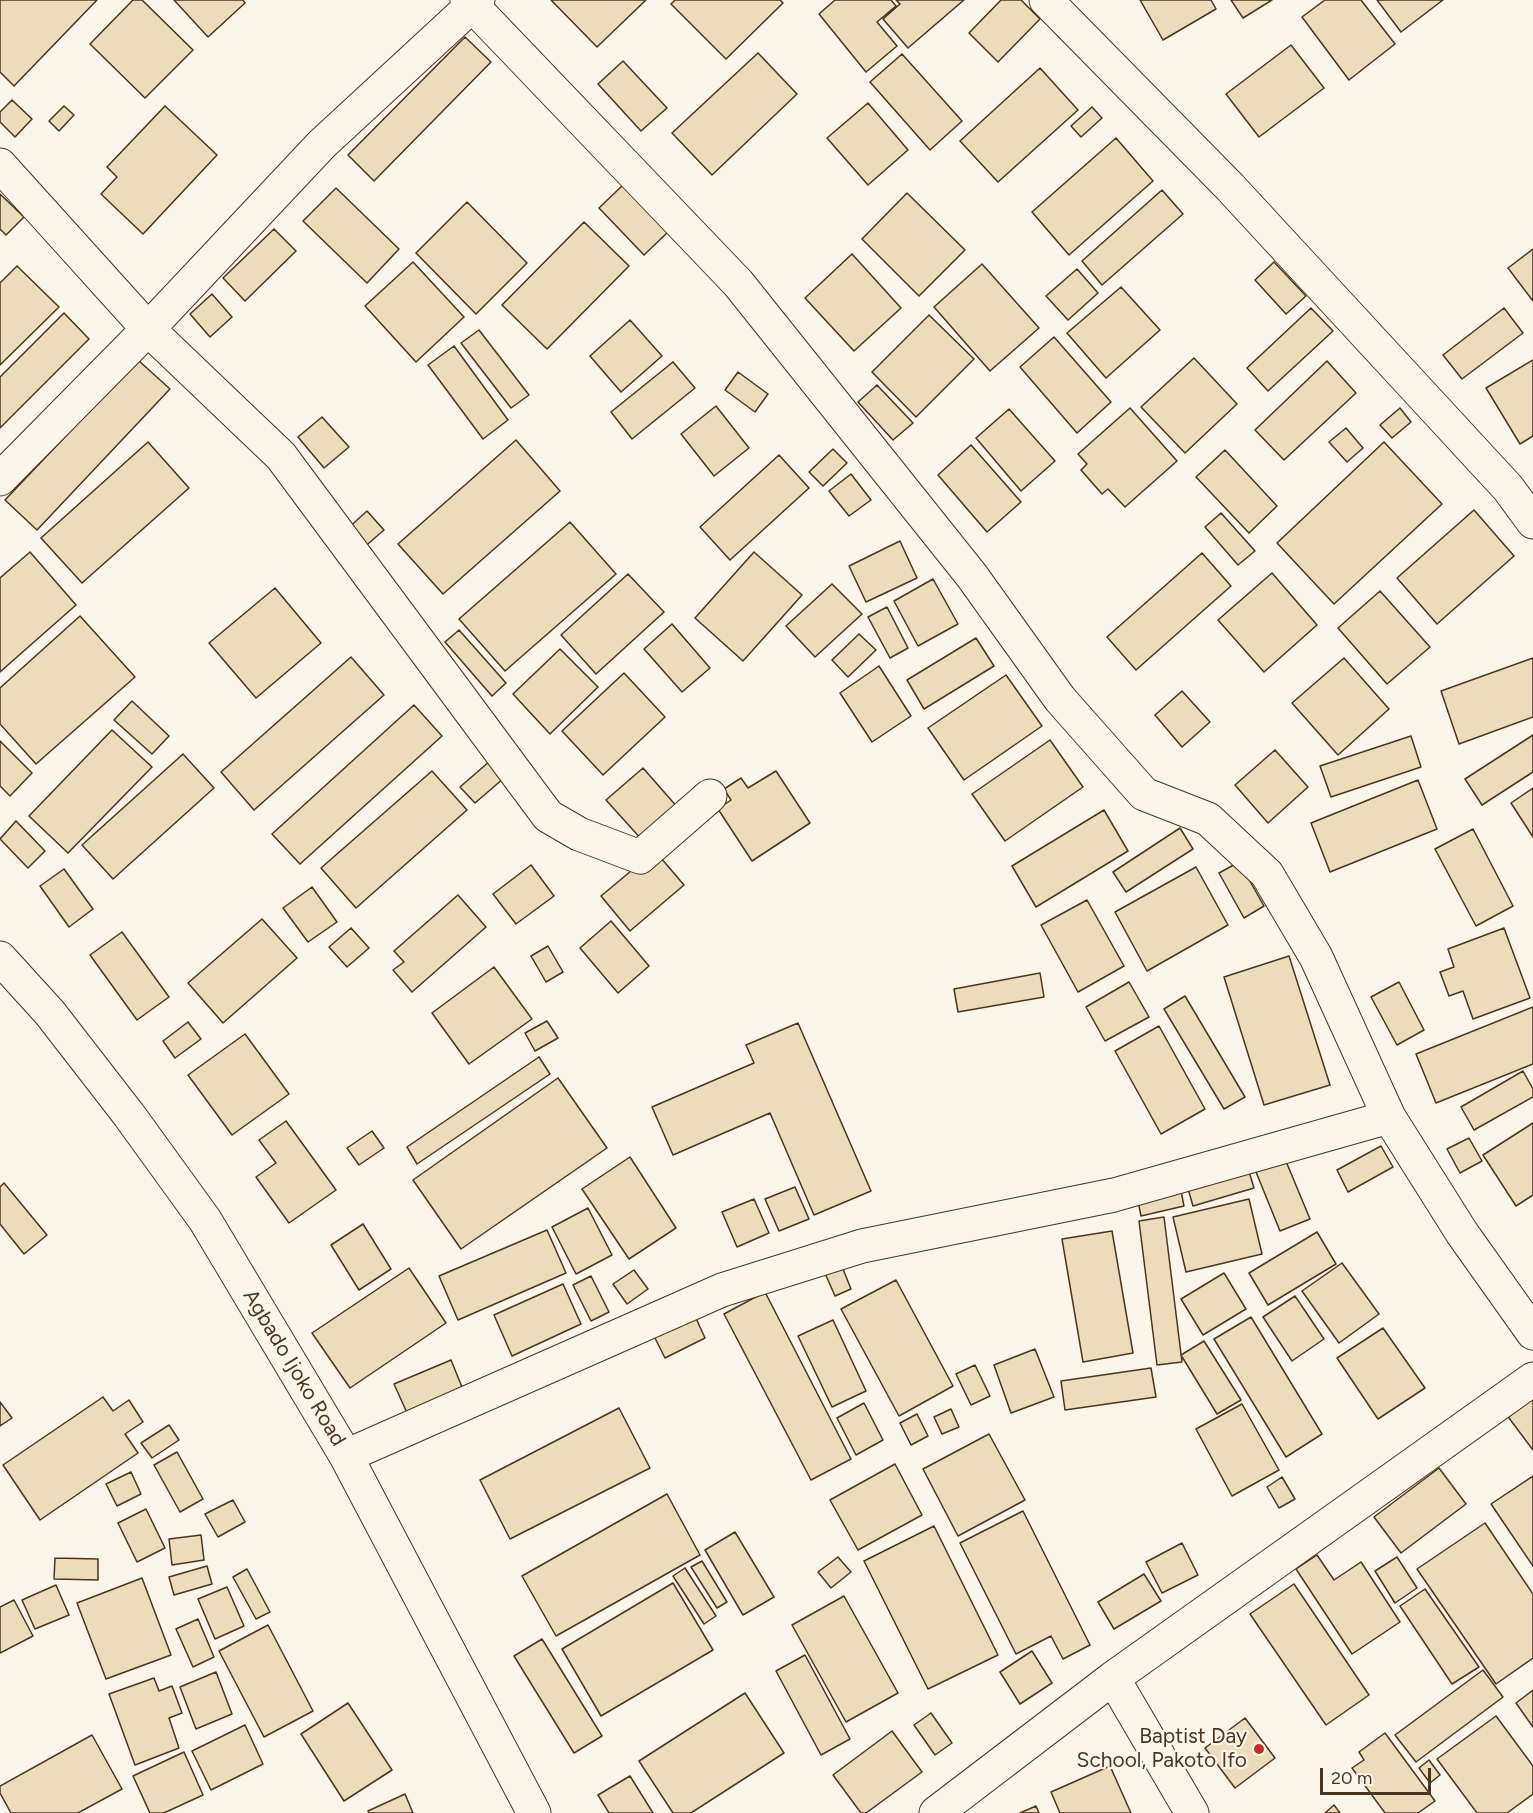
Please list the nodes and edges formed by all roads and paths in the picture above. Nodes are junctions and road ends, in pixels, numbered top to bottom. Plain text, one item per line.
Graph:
1 (1046, 0) edge
2 (473, 2) edge
3 (0, 165) edge
4 (148, 329) junction
5 (0, 479) edge
6 (1533, 522) edge
7 (710, 796) dead end
8 (0, 958) edge
9 (1389, 1117) junction
10 (1533, 1333) edge
11 (1533, 1379) edge
12 (346, 1456) junction
13 (1113, 1678) junction
14 (534, 1813) edge
15 (936, 1813) edge
16 (1192, 1813) edge

1 - 6 street
2 - 4 street
2 - 9 street
3 - 4 street
4 - 5 street
4 - 7 street
8 - 12 street, Agbado Ijoko Road
9 - 10 street
9 - 12 street
11 - 13 street
12 - 14 street, Agbado Ijoko Road
13 - 15 street
13 - 16 street

